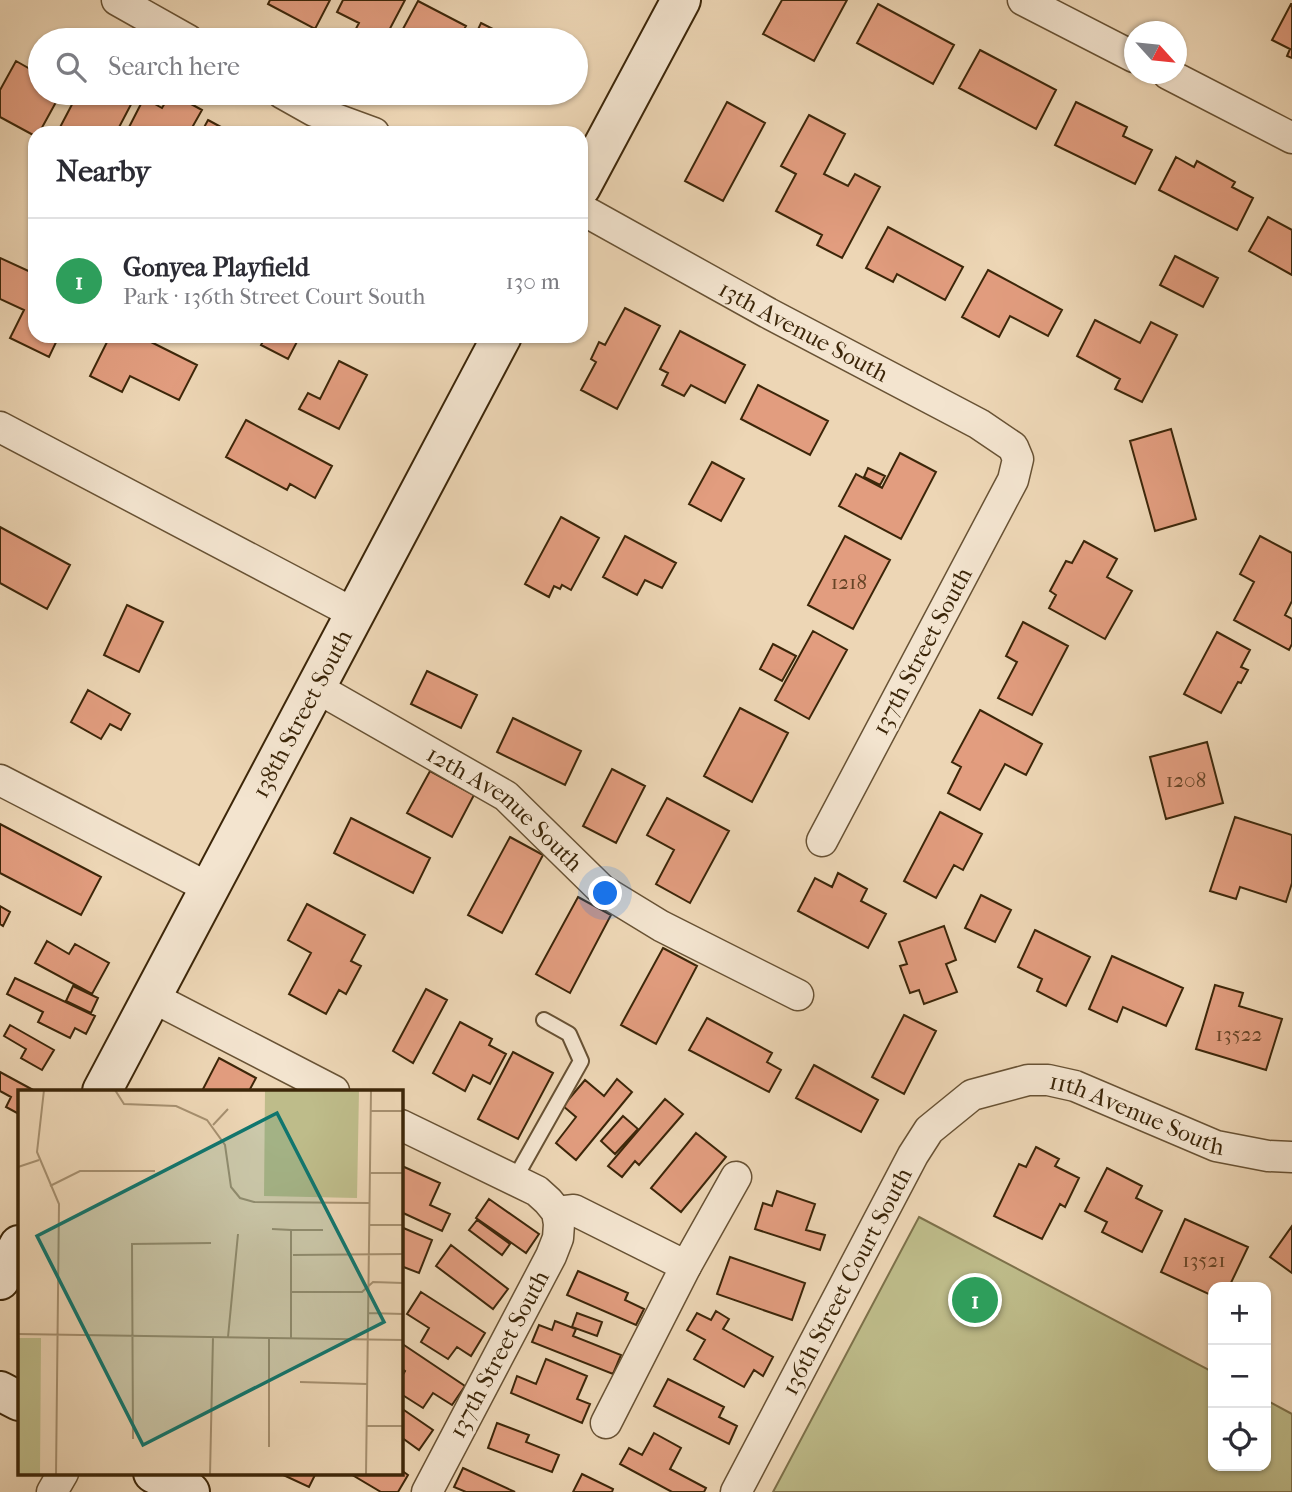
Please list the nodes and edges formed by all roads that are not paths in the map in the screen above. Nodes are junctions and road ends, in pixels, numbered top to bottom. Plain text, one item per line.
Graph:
1 (117, 0) edge
2 (681, 0) edge
3 (1023, 0) edge
4 (167, 28) edge
5 (1124, 51) edge
6 (1187, 84) edge
7 (303, 105) edge
8 (355, 126) edge
9 (1292, 138) edge
10 (588, 174) edge
11 (588, 213) edge
12 (498, 343) edge
13 (0, 427) edge
14 (1018, 459) joint
15 (355, 614) junction
16 (317, 688) junction
17 (0, 780) edge
18 (822, 841) dead end
19 (209, 888) junction
20 (798, 995) dead end
21 (152, 997) junction
22 (544, 1020) dead end
23 (103, 1090) edge
24 (332, 1090) edge
25 (982, 1093) joint
26 (402, 1125) edge
27 (1292, 1157) edge
28 (736, 1177) dead end
29 (514, 1180) junction
30 (557, 1212) junction
31 (18, 1247) edge
32 (686, 1266) junction
33 (0, 1280) edge
34 (0, 1391) edge
35 (18, 1400) edge
36 (606, 1423) dead end
37 (62, 1474) edge
38 (155, 1474) edge
39 (200, 1474) edge
40 (52, 1492) edge
41 (190, 1492) edge
42 (206, 1492) edge
43 (426, 1492) edge
44 (736, 1492) edge

1 - 4 street
2 - 10 street
3 - 5 street
6 - 9 street
7 - 8 street
11 - 14 street, 13th Avenue South
12 - 15 street, 138th Street South
13 - 15 street
14 - 18 street, 137th Street South
15 - 16 street, 138th Street South
16 - 19 street, 138th Street South
16 - 20 street, 12th Avenue South
17 - 19 street
19 - 21 street, 138th Street South
21 - 23 street, 138th Street South
21 - 24 street
22 - 29 lane
25 - 27 street, 11th Avenue South
25 - 44 street, 136th Street Court South
26 - 29 street
28 - 32 street
29 - 30 street
30 - 32 street
30 - 43 street, 137th Street South
31 - 33 street
32 - 36 street
34 - 35 street
37 - 40 street
38 - 41 street
39 - 42 street

